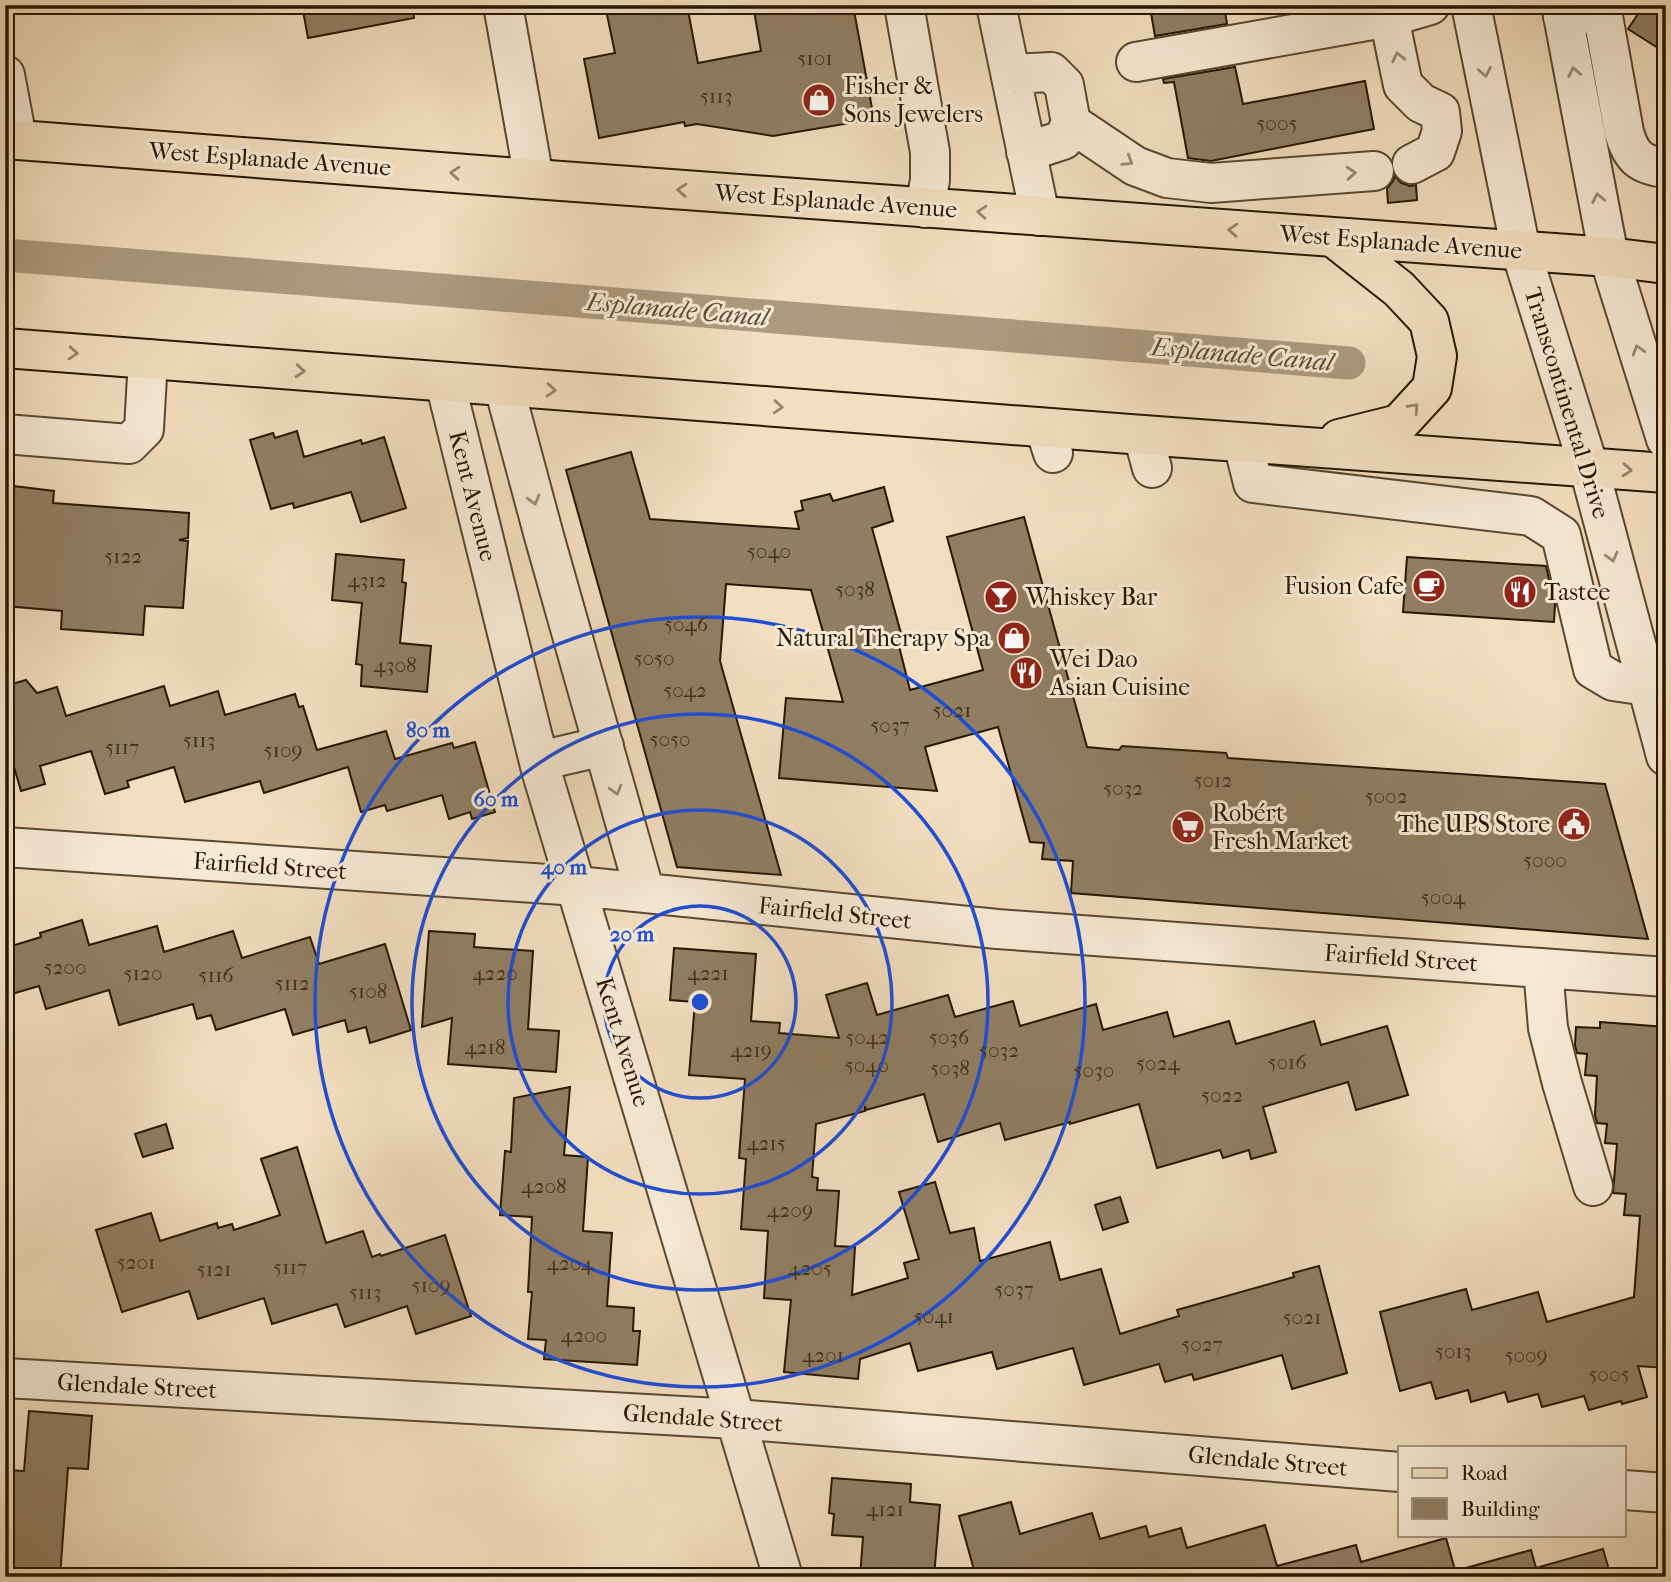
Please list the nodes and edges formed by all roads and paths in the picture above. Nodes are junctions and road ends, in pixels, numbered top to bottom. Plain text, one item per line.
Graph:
1 (503, 5) edge
2 (904, 5) edge
3 (996, 5) edge
4 (1430, 5) edge
5 (1471, 5) edge
6 (1562, 11) edge
7 (1389, 17) junction
8 (1136, 62) dead end
9 (1011, 74) junction
10 (5, 75) edge
11 (1071, 123) junction
12 (1624, 132) junction
13 (11, 139) edge
14 (1587, 139) junction
15 (1027, 152) junction
16 (1412, 164) dead end
17 (1666, 168) edge
18 (1374, 171) dead end
19 (534, 179) junction
20 (925, 208) junction
21 (1040, 216) junction
22 (1334, 237) junction
23 (1521, 251) junction
24 (1609, 257) junction
25 (1666, 264) edge
26 (5, 348) edge
27 (148, 359) junction
28 (445, 382) junction
29 (504, 387) junction
30 (5, 434) edge
31 (1666, 439) edge
32 (1244, 443) junction
33 (1306, 447) junction
34 (523, 458) junction
35 (1588, 468) junction
36 (468, 472) junction
37 (1666, 473) edge
38 (1656, 689) edge
39 (604, 746) junction
40 (539, 761) junction
41 (1659, 766) edge
42 (5, 847) edge
43 (577, 886) junction
44 (645, 893) junction
45 (1543, 968) junction
46 (1666, 977) edge
47 (1593, 1186) dead end
48 (5, 1378) edge
49 (736, 1419) junction
50 (1398, 1472) edge
51 (1626, 1490) edge
52 (1666, 1493) edge
53 (783, 1577) edge

1 - 19 street
2 - 20 street
3 - 9 street
4 - 7 street
5 -> 23 street, Transcontinental Drive
6 - 12 street
14 -> 6 street
7 - 8 street
16 -> 7 street
9 - 11 street
9 - 15 street
10 - 13 street
11 - 15 street
11 -> 18 street
12 - 14 street
12 - 17 street
19 -> 13 main road, West Esplanade Avenue
24 -> 14 street
15 - 21 street
20 -> 19 main road, West Esplanade Avenue
21 -> 20 main road, West Esplanade Avenue
22 -> 21 main road, West Esplanade Avenue
22 - 23 main road, West Esplanade Avenue
33 -> 22 main road
23 - 24 main road, West Esplanade Avenue
23 - 35 street, Transcontinental Drive
24 - 25 main road, West Esplanade Avenue
31 -> 24 street
26 -> 27 main road
27 -> 28 main road
27 - 30 street
28 - 29 main road
28 - 36 street, Kent Avenue
29 -> 32 main road
29 - 34 street
32 - 33 main road
32 - 38 street
33 - 35 main road
34 - 36 street
34 -> 39 street
35 -> 37 main road
35 -> 38 street, Transcontinental Drive
36 - 40 street, Kent Avenue
38 - 41 street, Transcontinental Drive
39 - 40 street
39 -> 44 street
40 - 43 street, Kent Avenue
42 - 43 street, Fairfield Street
43 - 44 street, Fairfield Street
43 - 49 street, Kent Avenue
44 - 45 street, Fairfield Street
45 - 46 street, Fairfield Street
45 - 47 street
48 - 49 street, Glendale Street
49 - 50 street, Glendale Street
49 - 53 street, Kent Avenue
51 - 52 street

